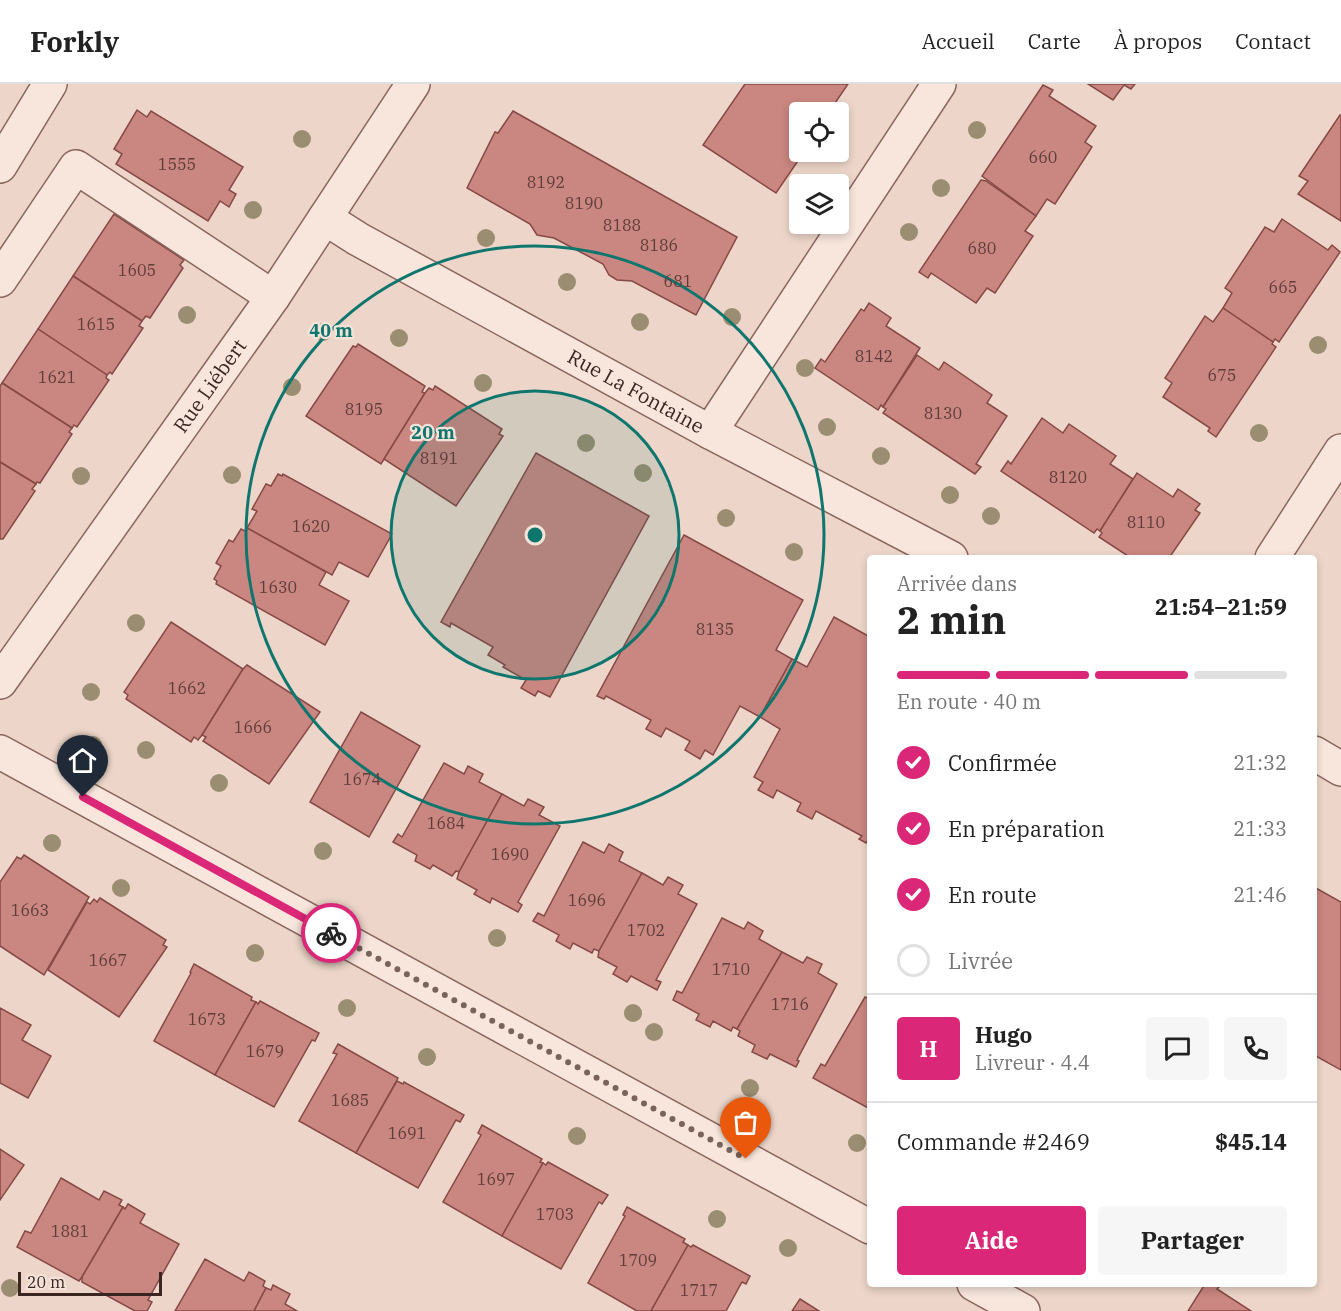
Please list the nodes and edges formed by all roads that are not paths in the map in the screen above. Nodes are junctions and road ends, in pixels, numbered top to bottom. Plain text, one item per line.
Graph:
1 (50, 84) edge
2 (413, 84) edge
3 (939, 84) edge
4 (0, 166) edge
5 (324, 218) junction
6 (0, 280) edge
7 (273, 297) junction
8 (710, 432) junction
9 (1341, 451) edge
10 (945, 555) edge
11 (1274, 555) edge
12 (0, 682) edge
13 (0, 752) edge
14 (1317, 755) edge
15 (1341, 768) edge
16 (867, 1225) edge
17 (979, 1287) edge
18 (1023, 1311) edge

1 - 4 street
2 - 5 street, Rue Liébert
3 - 8 street
5 - 7 street, Rue Liébert
5 - 8 street, Rue La Fontaine
6 - 7 street
7 - 12 street, Rue Liébert
8 - 10 street, Rue La Fontaine
9 - 11 street
13 - 16 street
14 - 15 street
17 - 18 street

